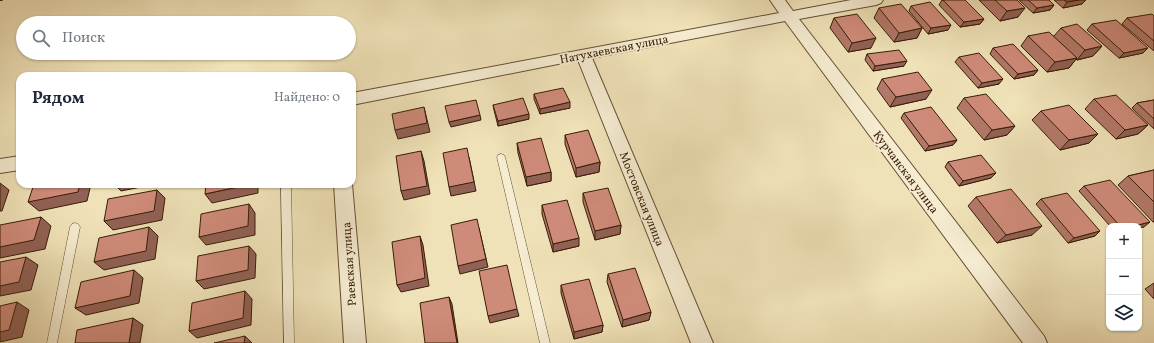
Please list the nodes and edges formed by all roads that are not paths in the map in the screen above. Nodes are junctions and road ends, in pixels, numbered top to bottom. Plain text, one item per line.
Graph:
1 (777, 0) edge
2 (876, 0) edge
3 (789, 17) junction
4 (583, 54) junction
5 (356, 98) edge
6 (501, 157) dead end
7 (16, 164) edge
8 (0, 166) edge
9 (286, 188) edge
10 (343, 188) edge
11 (75, 227) dead end
12 (52, 343) edge
13 (289, 343) edge
14 (355, 343) edge
15 (545, 343) edge
16 (702, 343) edge
17 (1036, 343) edge

1 - 3 street, Курчанская улица
2 - 3 street, Натухаевская улица
3 - 4 street, Натухаевская улица
3 - 17 street, Курчанская улица
4 - 5 street, Натухаевская улица
4 - 16 street, Мостовская улица
6 - 15 lane
7 - 8 street
9 - 13 lane
10 - 14 street, Раевская улица
11 - 12 lane

